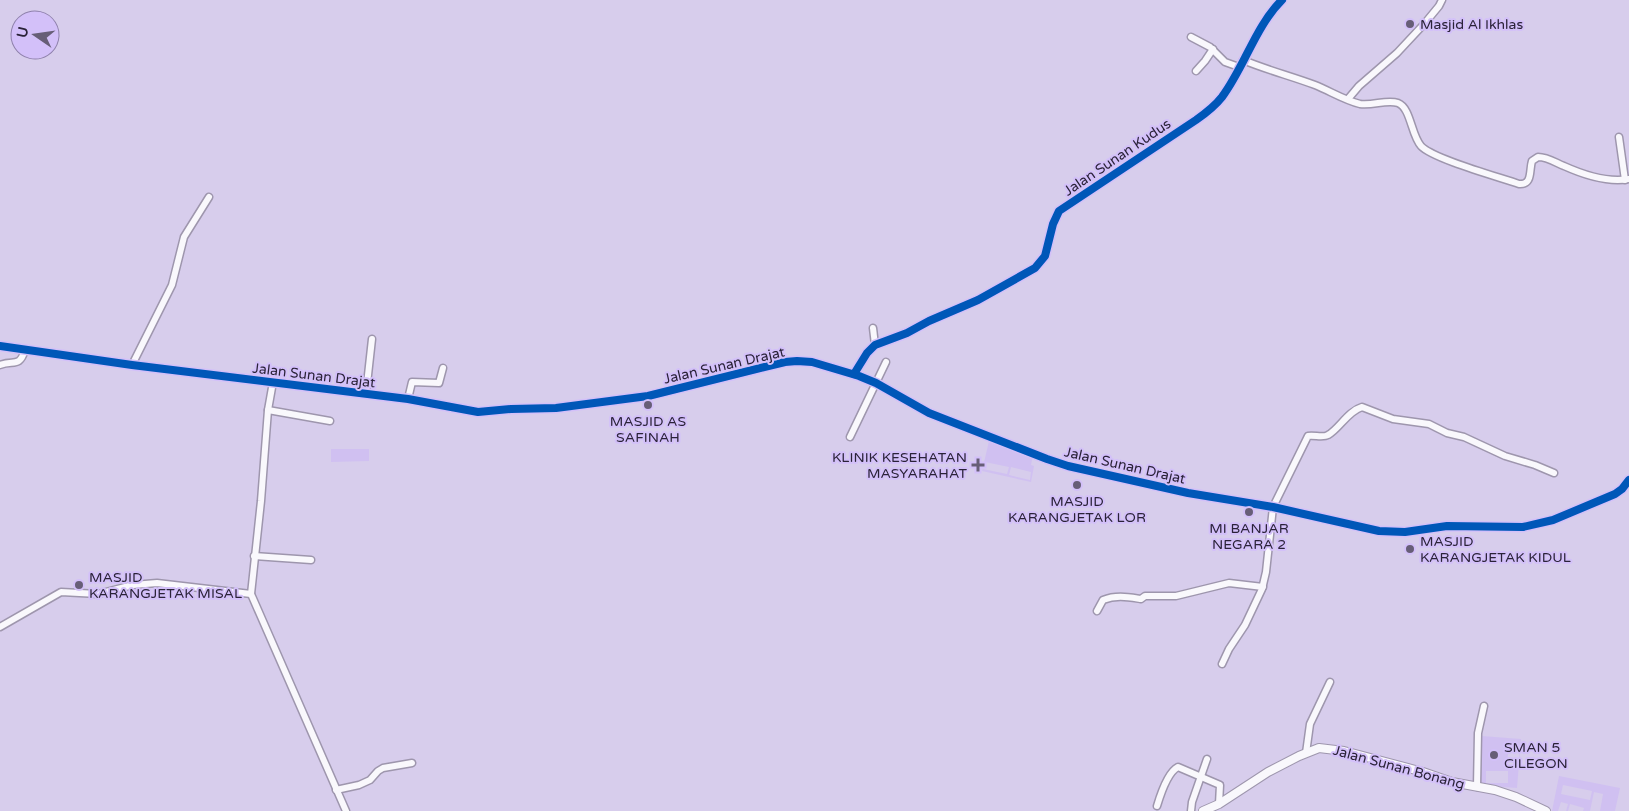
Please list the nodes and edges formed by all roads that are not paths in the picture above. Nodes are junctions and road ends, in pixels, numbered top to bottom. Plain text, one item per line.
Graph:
1 (1282, 0) edge
2 (1442, 0) edge
3 (1191, 37) dead end
4 (1213, 49) junction
5 (1243, 60) junction
6 (1239, 68) junction
7 (1196, 71) dead end
8 (1348, 99) junction
9 (1619, 137) dead end
10 (1627, 180) edge
11 (209, 197) dead end
12 (874, 328) dead end
13 (372, 339) dead end
14 (875, 345) junction
15 (0, 346) edge
16 (25, 350) junction
17 (886, 362) dead end
18 (0, 365) edge
19 (132, 365) junction
20 (443, 368) dead end
21 (854, 374) junction
22 (273, 382) junction
23 (876, 383) junction
24 (366, 393) junction
25 (408, 399) junction
26 (268, 410) junction
27 (330, 421) dead end
28 (850, 437) dead end
29 (1554, 474) dead end
30 (1629, 480) edge
31 (1273, 507) junction
32 (254, 556) junction
33 (311, 560) dead end
34 (1263, 588) junction
35 (251, 594) junction
36 (1097, 611) dead end
37 (0, 627) edge
38 (1222, 664) dead end
39 (1330, 682) dead end
40 (1484, 706) dead end
41 (1306, 753) junction
42 (1207, 759) dead end
43 (412, 762) dead end
44 (1202, 776) junction
45 (1477, 787) junction
46 (336, 790) junction
47 (1219, 804) junction
48 (1157, 806) dead end
49 (346, 811) edge
50 (1191, 811) edge
51 (1203, 811) edge
52 (1546, 811) edge

1 - 5 street, Jalan Sunan Kudus
2 - 8 street
3 - 4 street
4 - 6 street
4 - 7 street
5 - 6 street, Jalan Sunan Kudus
5 - 8 street
6 - 14 street, Jalan Sunan Kudus
8 - 10 street
9 - 10 street
11 - 19 street
12 - 14 street
13 - 24 street
14 - 21 street
15 - 16 street, Jalan Sunan Drajat
16 - 18 street
16 - 19 street, Jalan Sunan Drajat
17 - 23 street
19 - 22 street, Jalan Sunan Drajat
20 - 25 street
21 - 23 street, Jalan Sunan Drajat
21 - 25 street, Jalan Sunan Drajat
22 - 24 street, Jalan Sunan Drajat
22 - 26 street
23 - 28 street
23 - 31 street, Jalan Sunan Drajat
24 - 25 street, Jalan Sunan Drajat
26 - 27 street
26 - 32 street
29 - 31 street
30 - 31 street, Jalan Sunan Drajat
31 - 34 street
32 - 33 street
32 - 35 street
34 - 36 street
34 - 38 street
35 - 37 street
35 - 46 street
39 - 41 street
40 - 45 street
41 - 45 street, Jalan Sunan Bonang
41 - 47 street, Jalan Sunan Bonang
42 - 44 street
43 - 46 street
44 - 47 street
44 - 48 street
44 - 50 street
45 - 52 street, Jalan Sunan Bonang
46 - 49 street
47 - 51 street, Jalan Sunan Bonang

